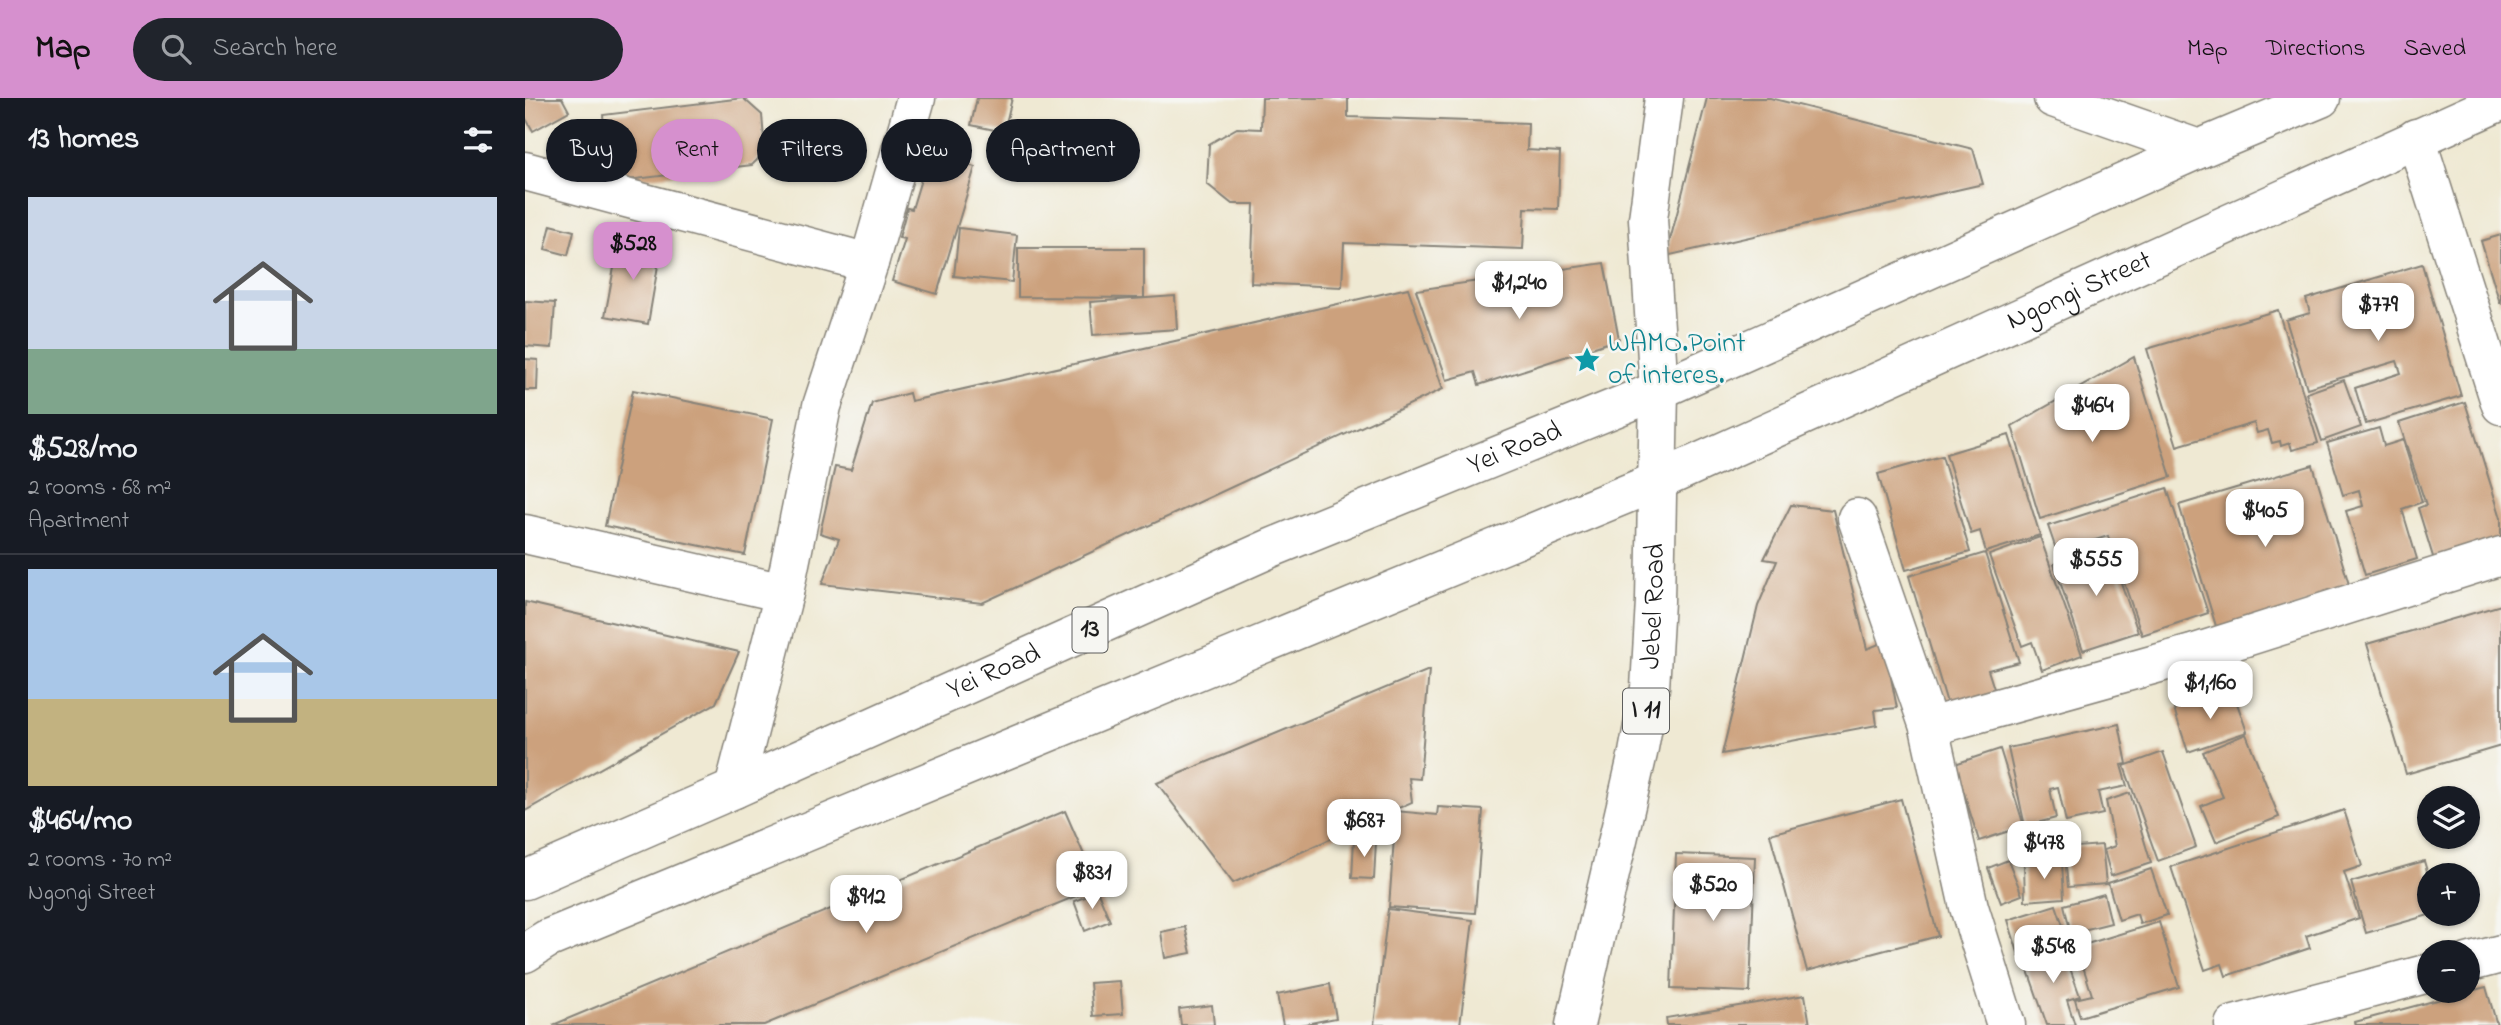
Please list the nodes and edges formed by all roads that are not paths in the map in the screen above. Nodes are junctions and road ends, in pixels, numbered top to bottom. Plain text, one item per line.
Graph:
1 (916, 98) edge
2 (1664, 98) edge
3 (2053, 98) edge
4 (2321, 98) edge
5 (2501, 101) edge
6 (2416, 138) junction
7 (2199, 149) junction
8 (525, 170) edge
9 (869, 262) junction
10 (1659, 390) junction
11 (2501, 405) edge
12 (1658, 481) junction
13 (1857, 518) dead end
14 (525, 534) edge
15 (2501, 556) edge
16 (783, 593) junction
17 (1929, 727) junction
18 (734, 789) junction
19 (525, 880) edge
20 (525, 953) edge
21 (2501, 954) edge
22 (2480, 959) edge
23 (2417, 976) edge
24 (1575, 1025) edge
25 (2006, 1025) edge
26 (2234, 1025) edge

1 - 9 main road
2 - 10 main road, Jebel Road
3 - 7 main road
4 - 7 main road
5 - 6 main road, Ngongi Street
6 - 11 main road
6 - 12 main road, Ngongi Street
7 - 10 main road
8 - 9 main road
9 - 16 main road
10 - 12 main road, Jebel Road / I 11
10 - 18 main road, Yei Road / 13
12 - 20 main road
12 - 24 main road, Jebel Road / I 11
13 - 17 main road
14 - 16 main road
15 - 17 main road
16 - 18 main road
17 - 25 main road
18 - 19 main road, Yei Road / 13
21 - 22 main road
23 - 26 main road

